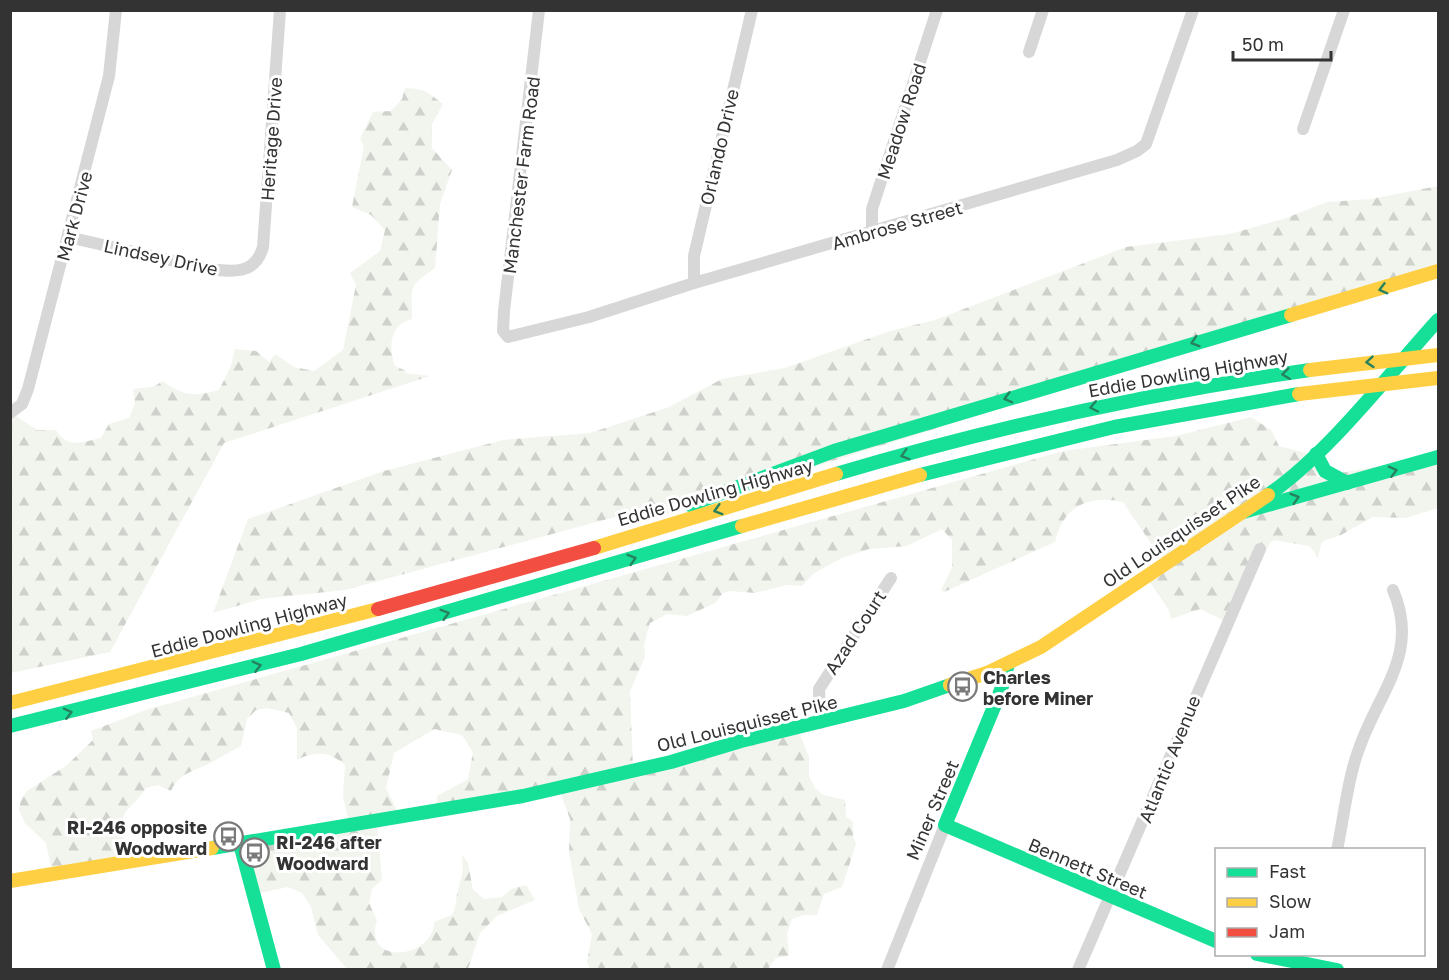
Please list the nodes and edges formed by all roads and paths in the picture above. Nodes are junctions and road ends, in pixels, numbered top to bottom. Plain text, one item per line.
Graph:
1 (116, 10) edge
2 (280, 10) edge
3 (539, 10) edge
4 (752, 10) edge
5 (937, 10) edge
6 (1043, 10) edge
7 (1193, 10) edge
8 (1344, 10) edge
9 (1029, 51) dead end
10 (1304, 129) dead end
11 (872, 233) junction
12 (68, 237) junction
13 (254, 265) joint
14 (1438, 271) edge
15 (694, 283) junction
16 (1438, 320) edge
17 (508, 337) joint
18 (1438, 355) edge
19 (1433, 379) edge
20 (10, 413) edge
21 (1316, 454) junction
22 (1438, 457) edge
23 (1347, 483) junction
24 (1243, 512) junction
25 (1260, 549) dead end
26 (526, 568) junction
27 (891, 578) dead end
28 (1393, 590) dead end
29 (1008, 664) junction
30 (10, 703) edge
31 (820, 723) junction
32 (10, 726) edge
33 (945, 825) junction
34 (240, 844) junction
35 (1337, 848) edge
36 (10, 881) edge
37 (1108, 897) junction
38 (1215, 941) edge
39 (1276, 956) edge
40 (1314, 960) edge
41 (274, 969) edge
42 (887, 969) edge
43 (1078, 969) edge
44 (1337, 969) edge

1 - 12 street, Mark Drive
2 - 13 street, Heritage Drive
3 - 17 street, Manchester Farm Road
4 - 15 street, Orlando Drive
5 - 11 street, Meadow Road
6 - 9 street
7 - 11 street, Ambrose Street
8 - 10 street
11 - 15 street, Ambrose Street
12 - 13 street, Lindsey Drive
12 - 20 street, Mark Drive
14 -> 26 main road
15 - 17 street, Ambrose Street
16 - 21 main road, Old Louisquisset Pike
18 -> 26 main road, Eddie Dowling Highway
32 -> 19 main road, Eddie Dowling Highway
21 - 23 main road
21 - 24 main road, Old Louisquisset Pike
23 -> 22 main road
24 -> 23 main road
24 - 29 main road, Old Louisquisset Pike
25 - 37 street, Atlantic Avenue
26 - 30 main road, Eddie Dowling Highway
27 - 31 street, Azad Court
28 - 35 street
29 - 31 main road, Old Louisquisset Pike
29 - 33 main road, Miner Street
31 - 34 main road, Old Louisquisset Pike
33 - 37 main road, Bennett Street
33 - 42 street, Miner Street
34 - 36 main road, Old Louisquisset Pike
34 - 41 main road
37 - 38 main road, Bennett Street
37 - 43 street, Atlantic Avenue
39 - 40 main road
40 - 44 main road

